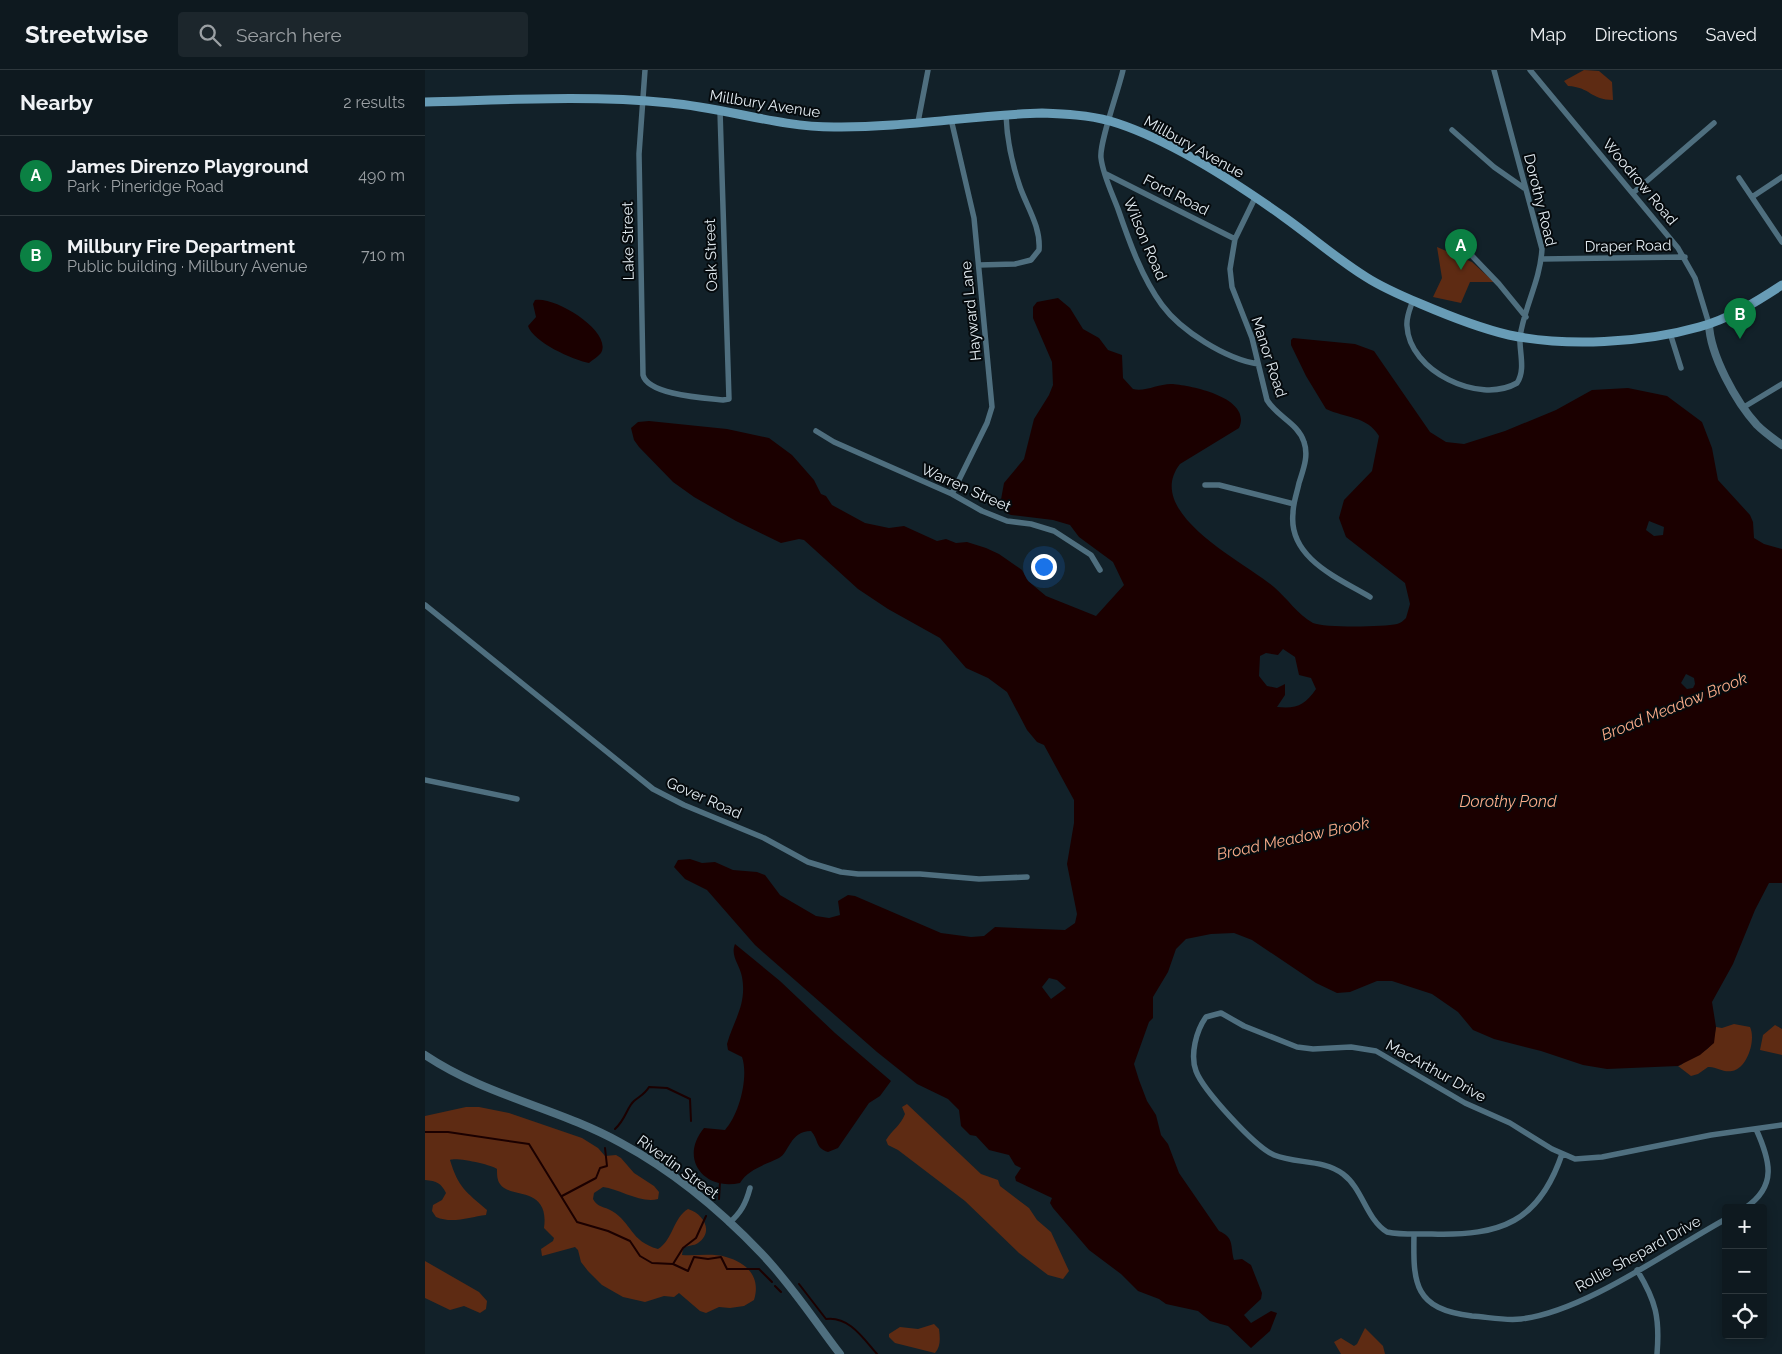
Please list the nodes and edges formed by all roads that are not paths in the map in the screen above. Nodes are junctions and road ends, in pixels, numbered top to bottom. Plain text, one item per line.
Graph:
1 (645, 70) edge
2 (928, 70) edge
3 (1123, 70) edge
4 (1494, 70) edge
5 (1530, 70) edge
6 (642, 101) junction
7 (425, 102) edge
8 (720, 111) junction
9 (1006, 114) junction
10 (951, 119) junction
11 (1109, 121) junction
12 (918, 122) junction
13 (1713, 123) dead end
14 (1452, 130) dead end
15 (1105, 174) junction
16 (1782, 177) edge
17 (1739, 178) dead end
18 (1524, 188) junction
19 (1633, 193) junction
20 (1752, 197) junction
21 (1255, 198) junction
22 (1454, 237) dead end
23 (1235, 238) junction
24 (1782, 242) edge
25 (1685, 257) junction
26 (1542, 259) junction
27 (979, 265) junction
28 (1782, 285) edge
29 (1413, 300) junction
30 (1526, 317) junction
31 (1709, 324) junction
32 (1670, 333) junction
33 (1521, 336) junction
34 (1258, 364) junction
35 (1681, 368) dead end
36 (1782, 384) edge
37 (729, 399) joint
38 (1744, 407) junction
39 (816, 431) dead end
40 (1782, 445) edge
41 (1205, 484) dead end
42 (952, 494) junction
43 (1294, 504) junction
44 (1100, 570) dead end
45 (1370, 597) dead end
46 (425, 606) edge
47 (425, 780) edge
48 (517, 799) dead end
49 (1027, 877) dead end
50 (425, 1055) edge
51 (1782, 1125) edge
52 (1756, 1129) junction
53 (1562, 1154) junction
54 (750, 1188) dead end
55 (1749, 1204) edge
56 (1722, 1222) edge
57 (729, 1223) junction
58 (1414, 1234) junction
59 (1637, 1270) junction
60 (840, 1354) edge
61 (1657, 1354) edge

1 - 6 street, Lake Street
2 - 12 street
3 - 11 street, Wilson Road
4 - 18 street, Dorothy Road
5 - 19 street, Woodrow Road
6 - 7 main road, Millbury Avenue
6 - 8 main road, Millbury Avenue
6 - 37 street, Lake Street
8 - 12 main road, Millbury Avenue
8 - 37 street, Oak Street
9 - 10 main road, Millbury Avenue
9 - 11 main road, Millbury Avenue
9 - 27 street
10 - 12 main road, Millbury Avenue
10 - 27 street, Hayward Lane
11 - 15 street, Wilson Road
11 - 21 main road, Millbury Avenue
13 - 19 street
14 - 18 street
15 - 23 street, Ford Road
15 - 34 street, Wilson Road
16 - 20 street
17 - 20 street
18 - 26 street, Dorothy Road
19 - 25 street, Woodrow Road
20 - 24 street
21 - 23 street, Manor Road
21 - 29 main road, Millbury Avenue
22 - 30 street
23 - 34 street, Manor Road
25 - 26 street, Draper Road
25 - 31 street, Woodrow Road
26 - 30 street, Dorothy Road
27 - 42 street, Hayward Lane
28 - 31 main road, Millbury Avenue
29 - 33 main road, Millbury Avenue
29 - 33 street, Dorothy Road
30 - 33 street, Dorothy Road
31 - 32 main road, Millbury Avenue
31 - 38 street
32 - 33 main road, Millbury Avenue
32 - 35 street
34 - 43 street, Manor Road
36 - 38 street
38 - 40 street
39 - 42 street, Warren Street
41 - 43 street
42 - 44 street, Warren Street
43 - 45 street, Manor Road
46 - 49 street, Gover Road
47 - 48 street
50 - 57 street, Riverlin Street
51 - 52 street, MacArthur Drive
52 - 53 street, MacArthur Drive
52 - 55 street
53 - 58 street
53 - 58 street, MacArthur Drive
54 - 57 street
56 - 59 street, Rollie Shepard Drive
57 - 60 street, Riverlin Street
58 - 59 street, Rollie Shepard Drive
59 - 61 street

